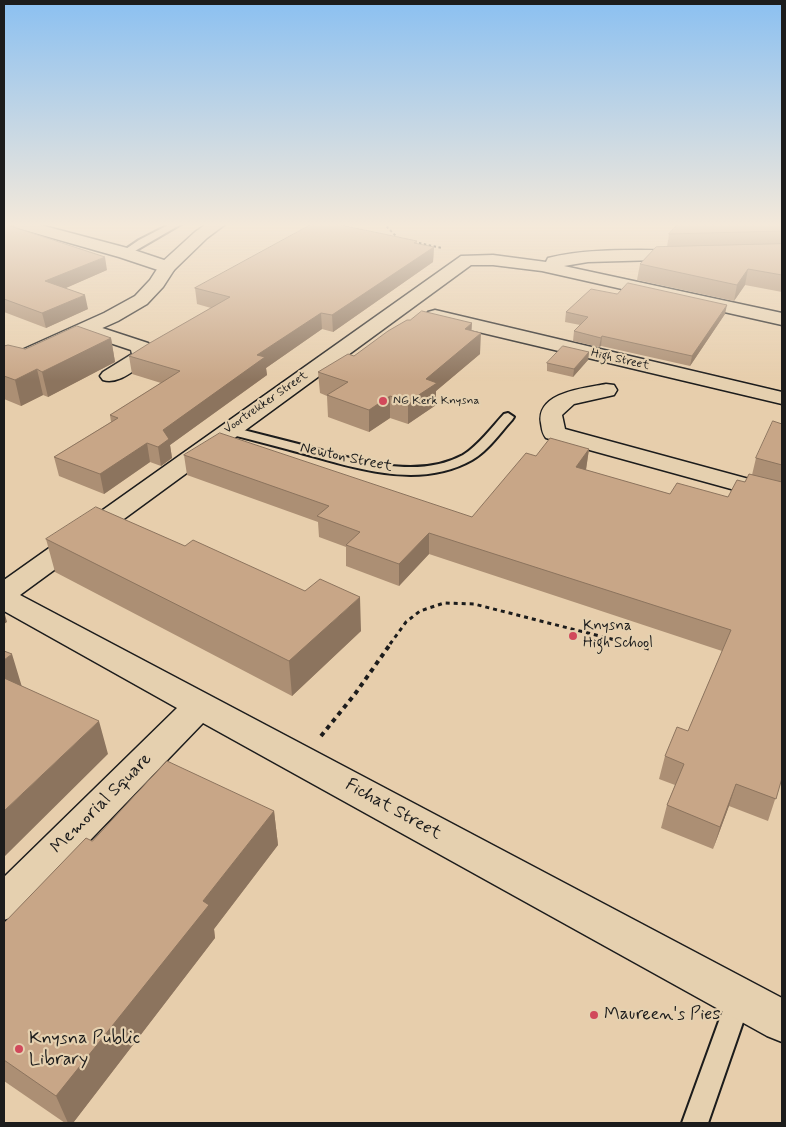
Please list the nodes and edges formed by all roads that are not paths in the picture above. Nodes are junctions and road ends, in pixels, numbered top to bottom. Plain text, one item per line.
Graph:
1 (162, 276) edge
2 (445, 276) edge
3 (585, 276) edge
4 (399, 308) junction
5 (782, 320) edge
6 (87, 329) junction
7 (9, 359) edge
8 (110, 376) dead end
9 (606, 390) dead end
10 (782, 398) edge
11 (508, 417) dead end
12 (228, 430) junction
13 (782, 496) edge
14 (4, 593) edge
15 (4, 599) edge
16 (200, 706) junction
17 (4, 903) edge
18 (739, 999) junction
19 (782, 1021) edge
20 (695, 1123) edge

1 - 6 street
2 - 4 street, Voortrekker Street
3 - 5 street
4 - 10 street, High Street
4 - 12 street, Voortrekker Street
6 - 7 street
6 - 8 street
9 - 13 street
11 - 12 lane, Newton Street
12 - 14 street, Voortrekker Street
15 - 16 street, Fichat Street
16 - 17 street, Memorial Square
16 - 18 street, Fichat Street
18 - 19 street, Fichat Street
18 - 20 lane

